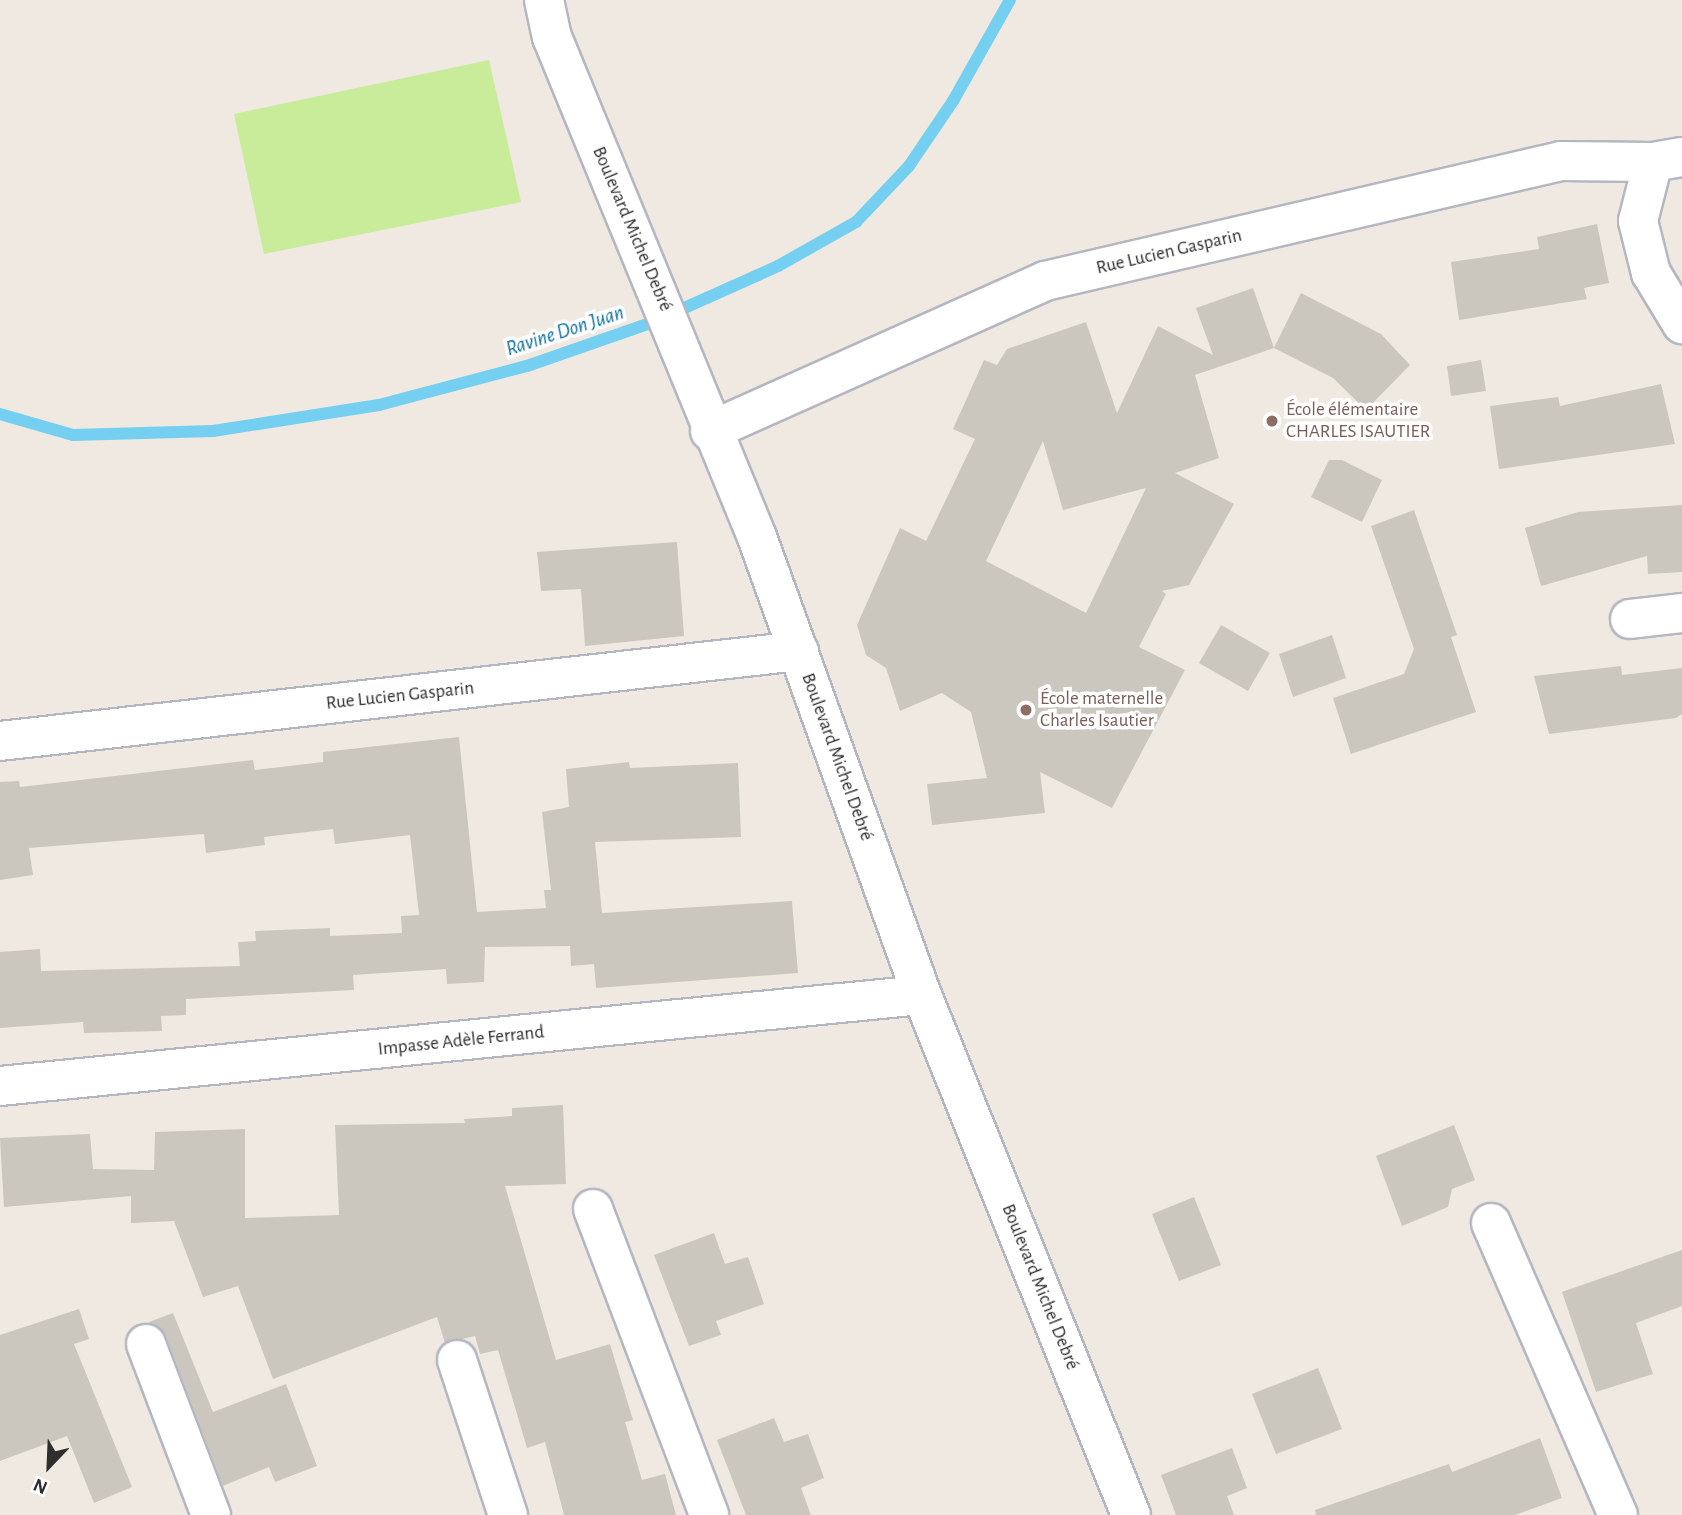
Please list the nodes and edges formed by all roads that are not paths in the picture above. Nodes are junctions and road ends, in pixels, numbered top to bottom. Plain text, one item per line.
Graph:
1 (544, 0) edge
2 (1667, 159) edge
3 (1682, 324) edge
4 (710, 430) junction
5 (1682, 613) edge
6 (1630, 619) dead end
7 (799, 652) junction
8 (0, 741) edge
9 (922, 995) junction
10 (0, 1086) edge
11 (593, 1209) dead end
12 (1491, 1223) dead end
13 (146, 1343) dead end
14 (457, 1360) dead end
15 (211, 1515) edge
16 (508, 1515) edge
17 (709, 1515) edge
18 (1131, 1515) edge
19 (1618, 1515) edge

1 - 4 street, Boulevard Michel Debré
2 - 3 street, Rue Lucien Gasparin
2 - 4 street, Rue Lucien Gasparin
4 - 7 street, Boulevard Michel Debré
5 - 6 street
7 - 8 street, Rue Lucien Gasparin
7 - 9 street, Boulevard Michel Debré
9 - 10 street, Impasse Adèle Ferrand
9 - 18 street, Boulevard Michel Debré
11 - 17 street
12 - 19 street
13 - 15 street
14 - 16 street

